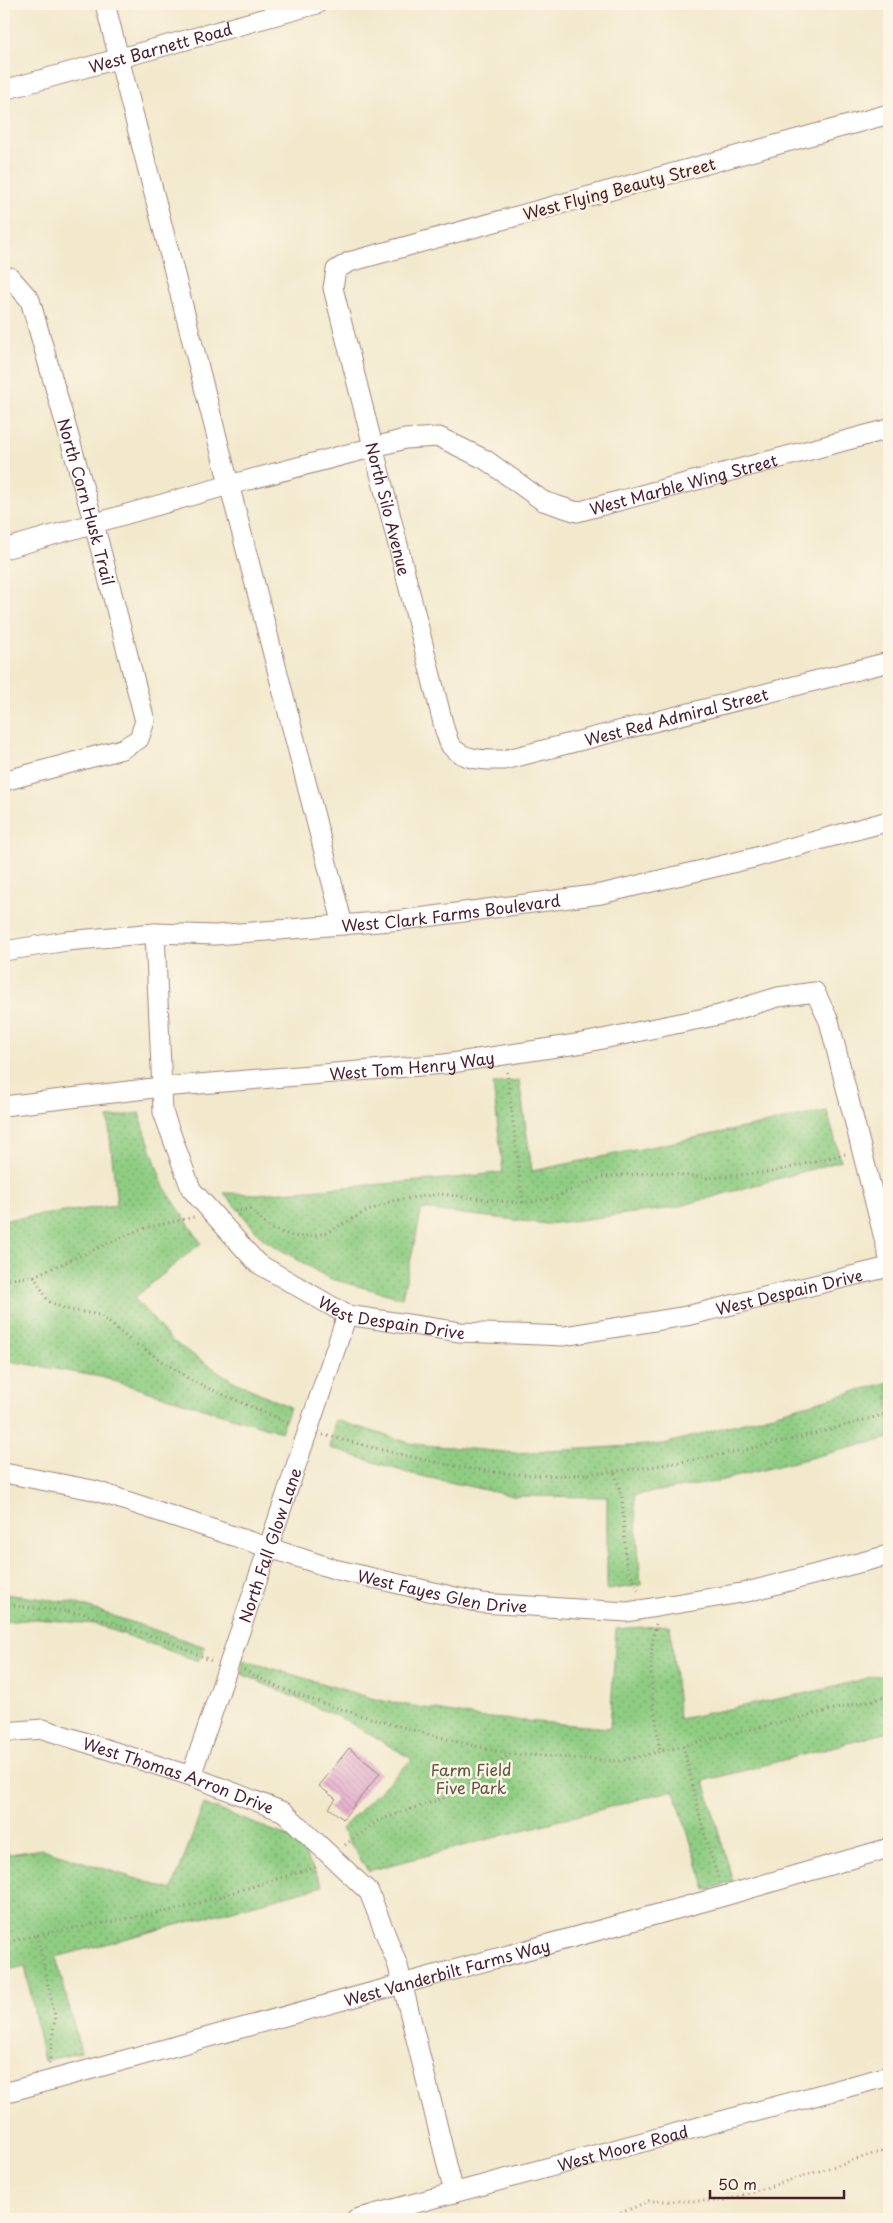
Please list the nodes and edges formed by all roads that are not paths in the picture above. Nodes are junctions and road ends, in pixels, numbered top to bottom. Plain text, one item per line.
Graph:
1 (105, 4) edge
2 (317, 4) edge
3 (119, 58) junction
4 (4, 90) edge
5 (889, 114) edge
6 (349, 262) joint
7 (4, 276) edge
8 (889, 429) edge
9 (373, 448) junction
10 (229, 484) junction
11 (94, 524) junction
12 (4, 549) edge
13 (889, 662) edge
14 (464, 755) joint
15 (4, 781) edge
16 (889, 821) edge
17 (344, 924) junction
18 (155, 933) junction
19 (4, 951) edge
20 (162, 1087) junction
21 (4, 1106) edge
22 (889, 1258) edge
23 (889, 1267) edge
24 (347, 1315) junction
25 (4, 1473) edge
26 (268, 1547) junction
27 (889, 1555) edge
28 (4, 1732) edge
29 (190, 1776) junction
30 (889, 1848) edge
31 (402, 1983) junction
32 (889, 2076) edge
33 (4, 2093) edge
34 (454, 2193) junction
35 (356, 2219) edge

1 - 3 street
2 - 3 street, West Barnett Road
3 - 4 street, West Barnett Road
3 - 10 street
5 - 6 street, West Flying Beauty Street
6 - 9 street, North Silo Avenue
7 - 11 street, North Corn Husk Trail
8 - 9 street, West Marble Wing Street
9 - 10 street, West Marble Wing Street
9 - 14 street, North Silo Avenue
10 - 11 street, West Marble Wing Street
10 - 17 street
11 - 12 street, West Marble Wing Street
11 - 15 street, North Corn Husk Trail
13 - 14 street, West Red Admiral Street
16 - 17 street, West Clark Farms Boulevard
17 - 18 street, West Clark Farms Boulevard
18 - 19 street, West Clark Farms Boulevard
18 - 20 street, West Despain Drive
20 - 21 street, West Tom Henry Way
20 - 22 street, West Tom Henry Way
20 - 24 street, West Despain Drive
23 - 24 street, West Despain Drive
24 - 26 street, North Fall Glow Lane
25 - 26 street, West Fayes Glen Drive
26 - 27 street, West Fayes Glen Drive
26 - 29 street, North Fall Glow Lane
28 - 29 street, West Thomas Arron Drive
29 - 31 street, West Thomas Arron Drive
30 - 31 street, West Vanderbilt Farms Way
31 - 33 street, West Vanderbilt Farms Way
31 - 34 street, West Thomas Arron Drive
32 - 34 street, West Moore Road
34 - 35 street, West Moore Road

